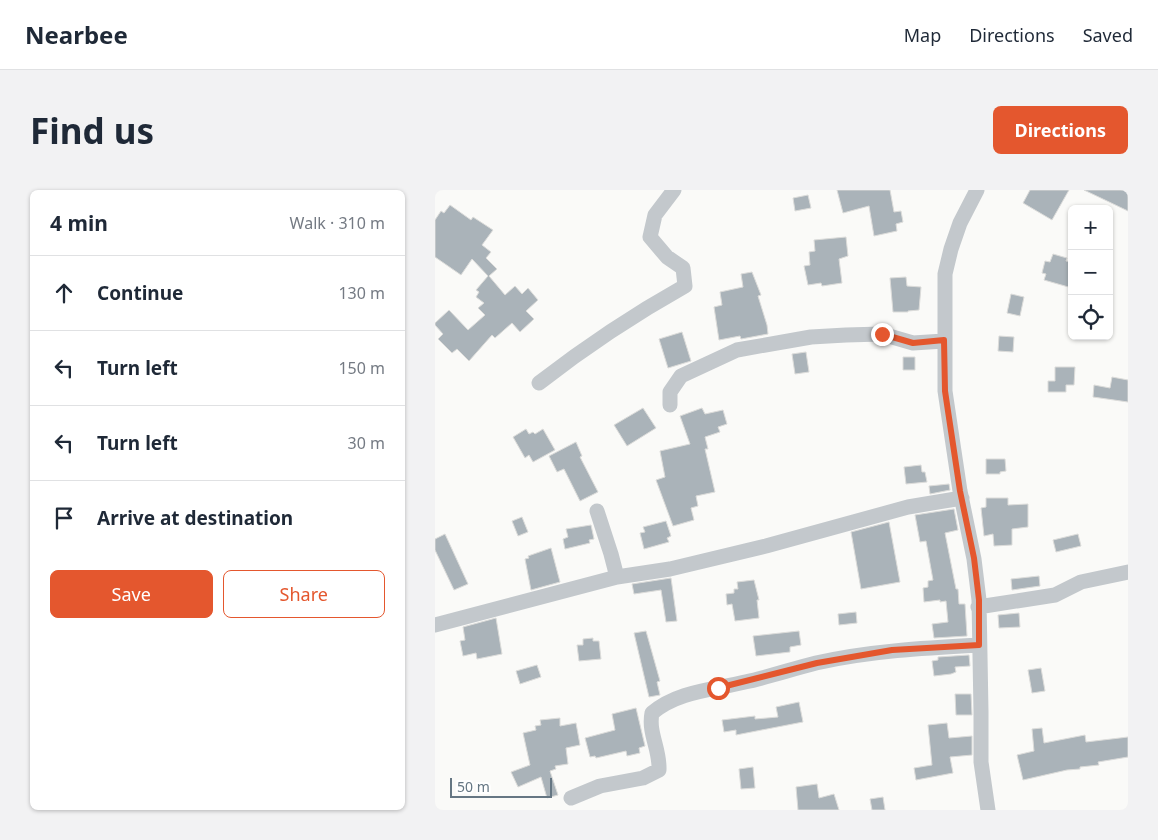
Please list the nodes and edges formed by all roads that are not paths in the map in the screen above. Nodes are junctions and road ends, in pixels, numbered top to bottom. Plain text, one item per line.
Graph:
1 (674, 190) edge
2 (977, 190) edge
3 (944, 340) junction
4 (539, 383) dead end
5 (670, 406) dead end
6 (962, 498) junction
7 (597, 511) dead end
8 (1128, 572) edge
9 (617, 577) junction
10 (979, 607) junction
11 (435, 625) edge
12 (979, 645) junction
13 (571, 798) dead end
14 (988, 810) edge

1 - 4 street
2 - 3 street
3 - 5 street
3 - 6 street
6 - 9 street
6 - 10 street
7 - 9 street
8 - 10 street
9 - 11 street
10 - 12 street
12 - 13 street
12 - 14 street

